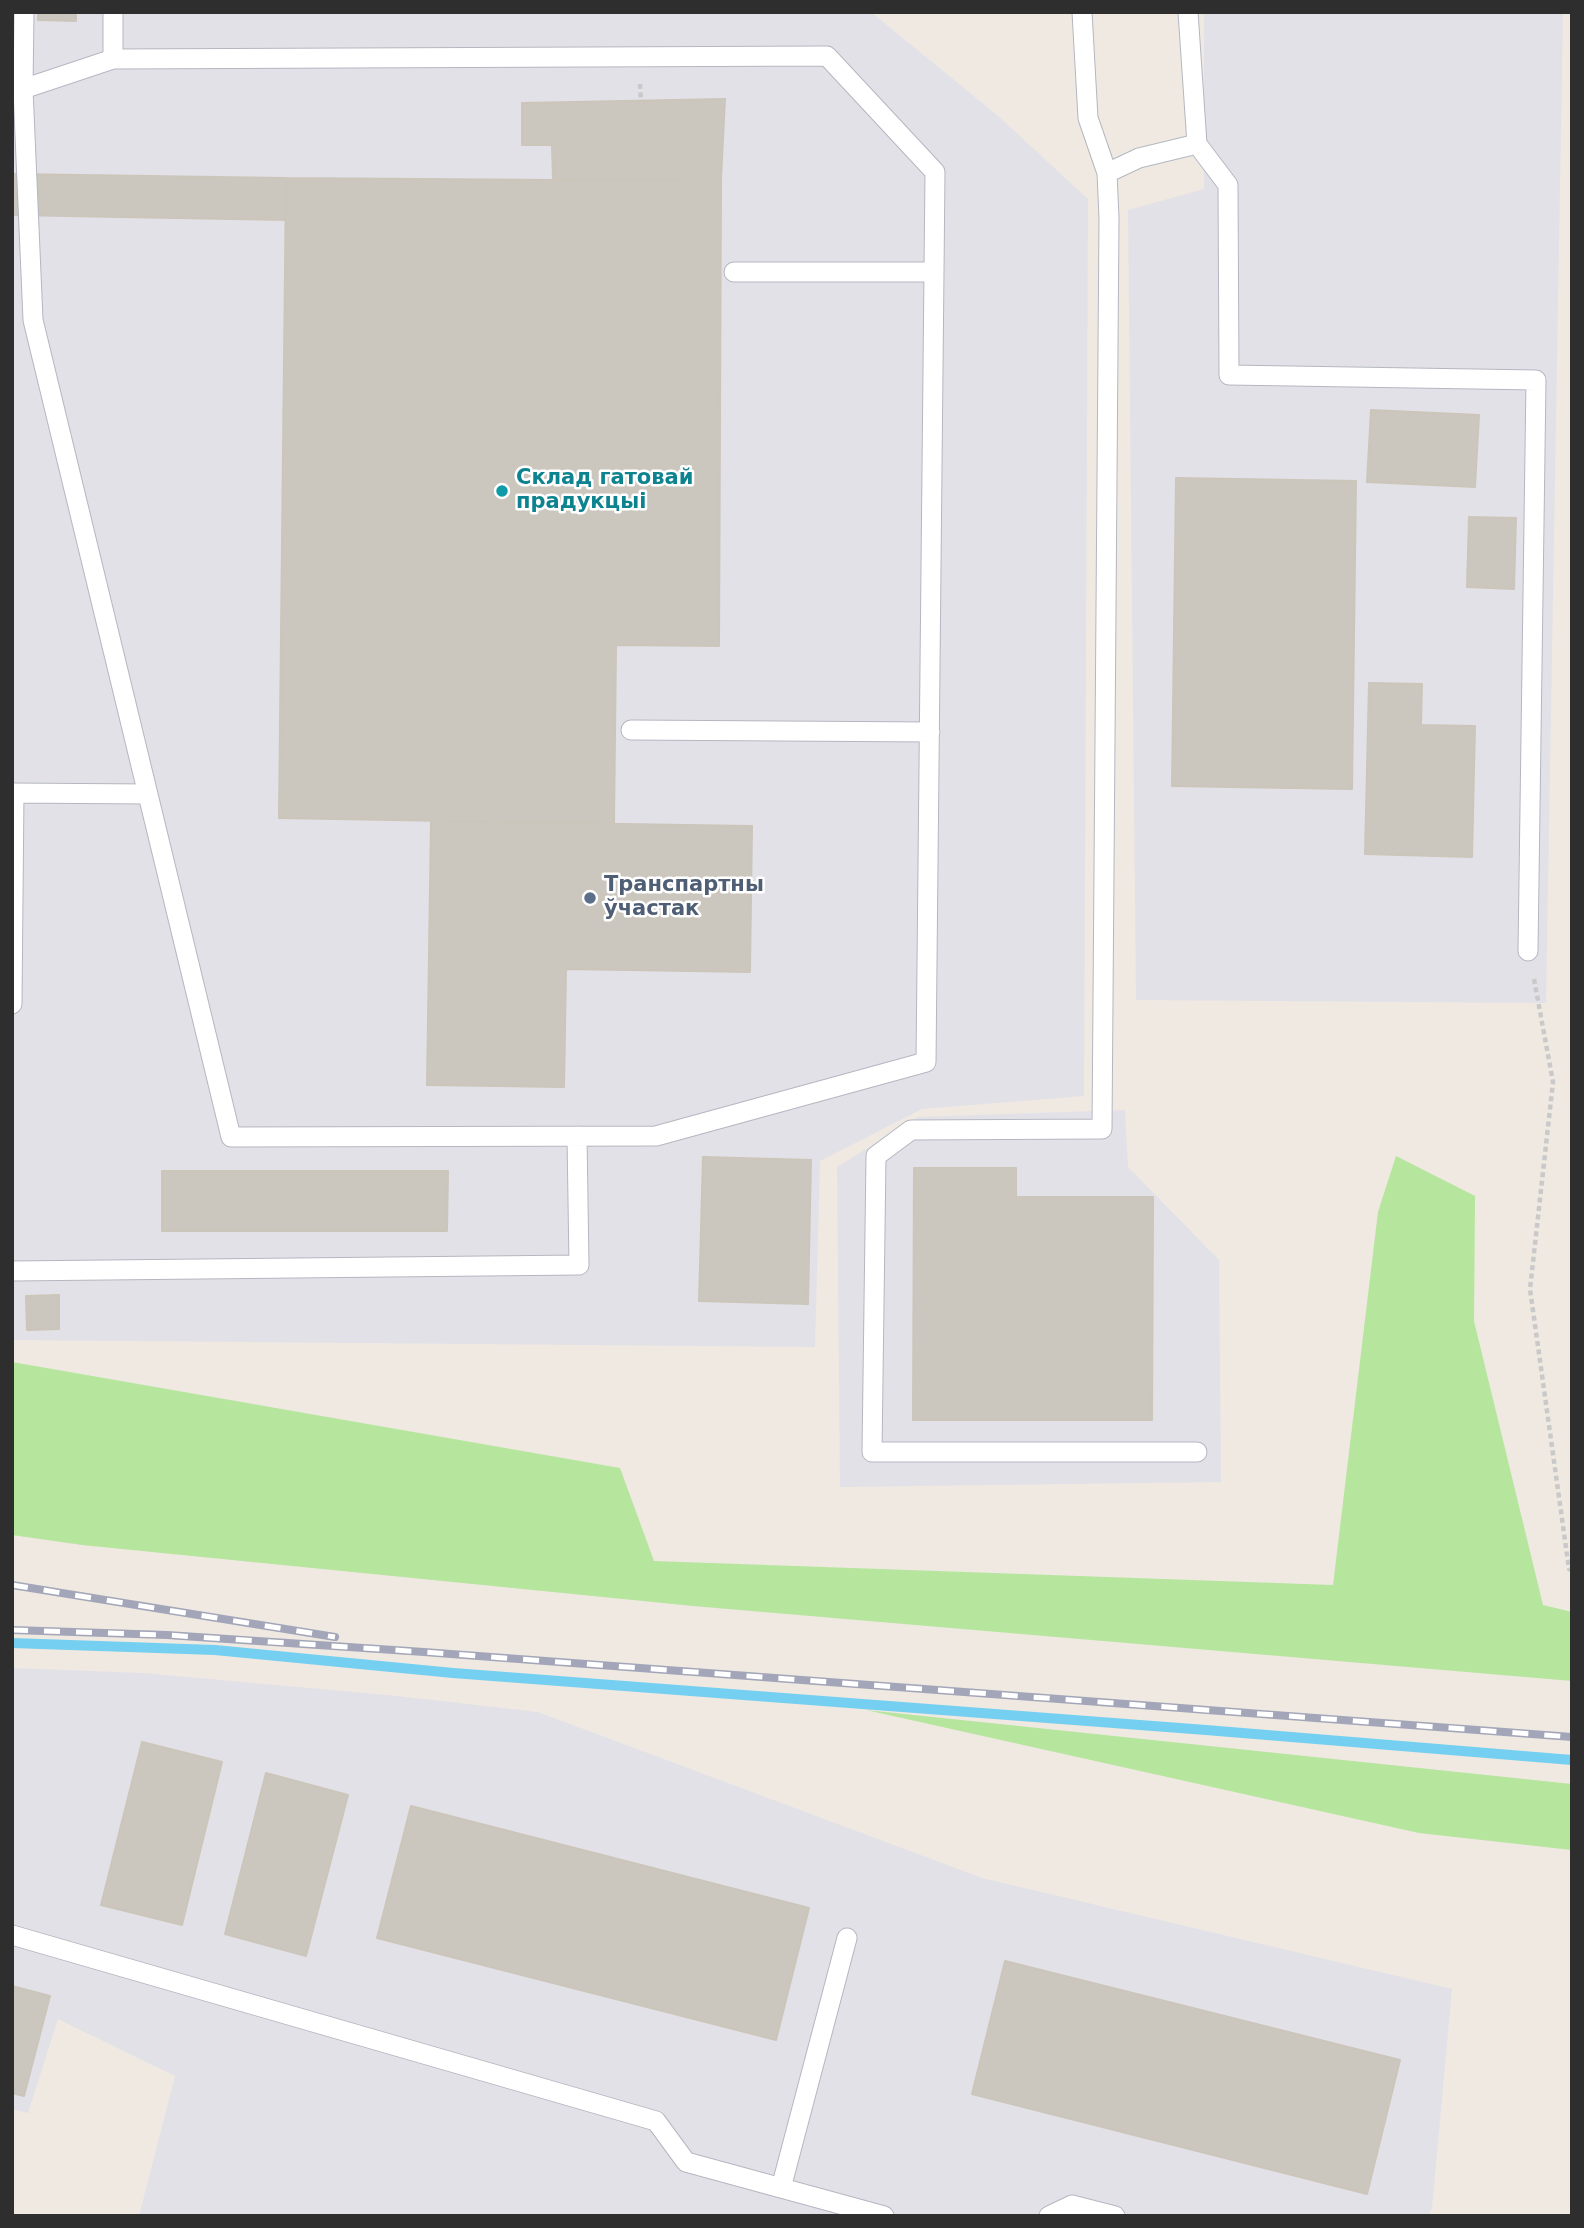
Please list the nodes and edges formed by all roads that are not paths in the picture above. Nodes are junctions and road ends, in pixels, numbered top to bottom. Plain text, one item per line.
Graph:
1 (24, 12) edge
2 (113, 12) edge
3 (1082, 12) edge
4 (1188, 12) edge
5 (113, 59) junction
6 (18, 89) edge
7 (1197, 144) junction
8 (1107, 173) junction
9 (734, 272) dead end
10 (934, 272) junction
11 (631, 730) dead end
12 (930, 732) junction
13 (13, 793) edge
14 (148, 794) junction
15 (1528, 951) road end
16 (12, 1004) edge
17 (577, 1136) junction
18 (12, 1271) edge
19 (1197, 1452) dead end
20 (12, 1935) edge
21 (847, 1938) dead end
22 (781, 2188) junction
23 (884, 2216) edge
24 (1049, 2216) edge
25 (1115, 2216) edge

1 - 6 lane
2 - 5 lane
3 - 8 lane
4 - 7 lane
5 - 6 lane
5 - 10 lane
6 - 14 lane
7 - 8 lane
7 - 15 lane
8 - 19 lane
9 - 10 lane
10 - 12 lane
11 - 12 lane
12 - 17 lane
13 - 14 lane
13 - 16 lane
14 - 17 lane
17 - 18 lane
20 - 22 lane
21 - 22 lane
22 - 23 lane
24 - 25 lane

